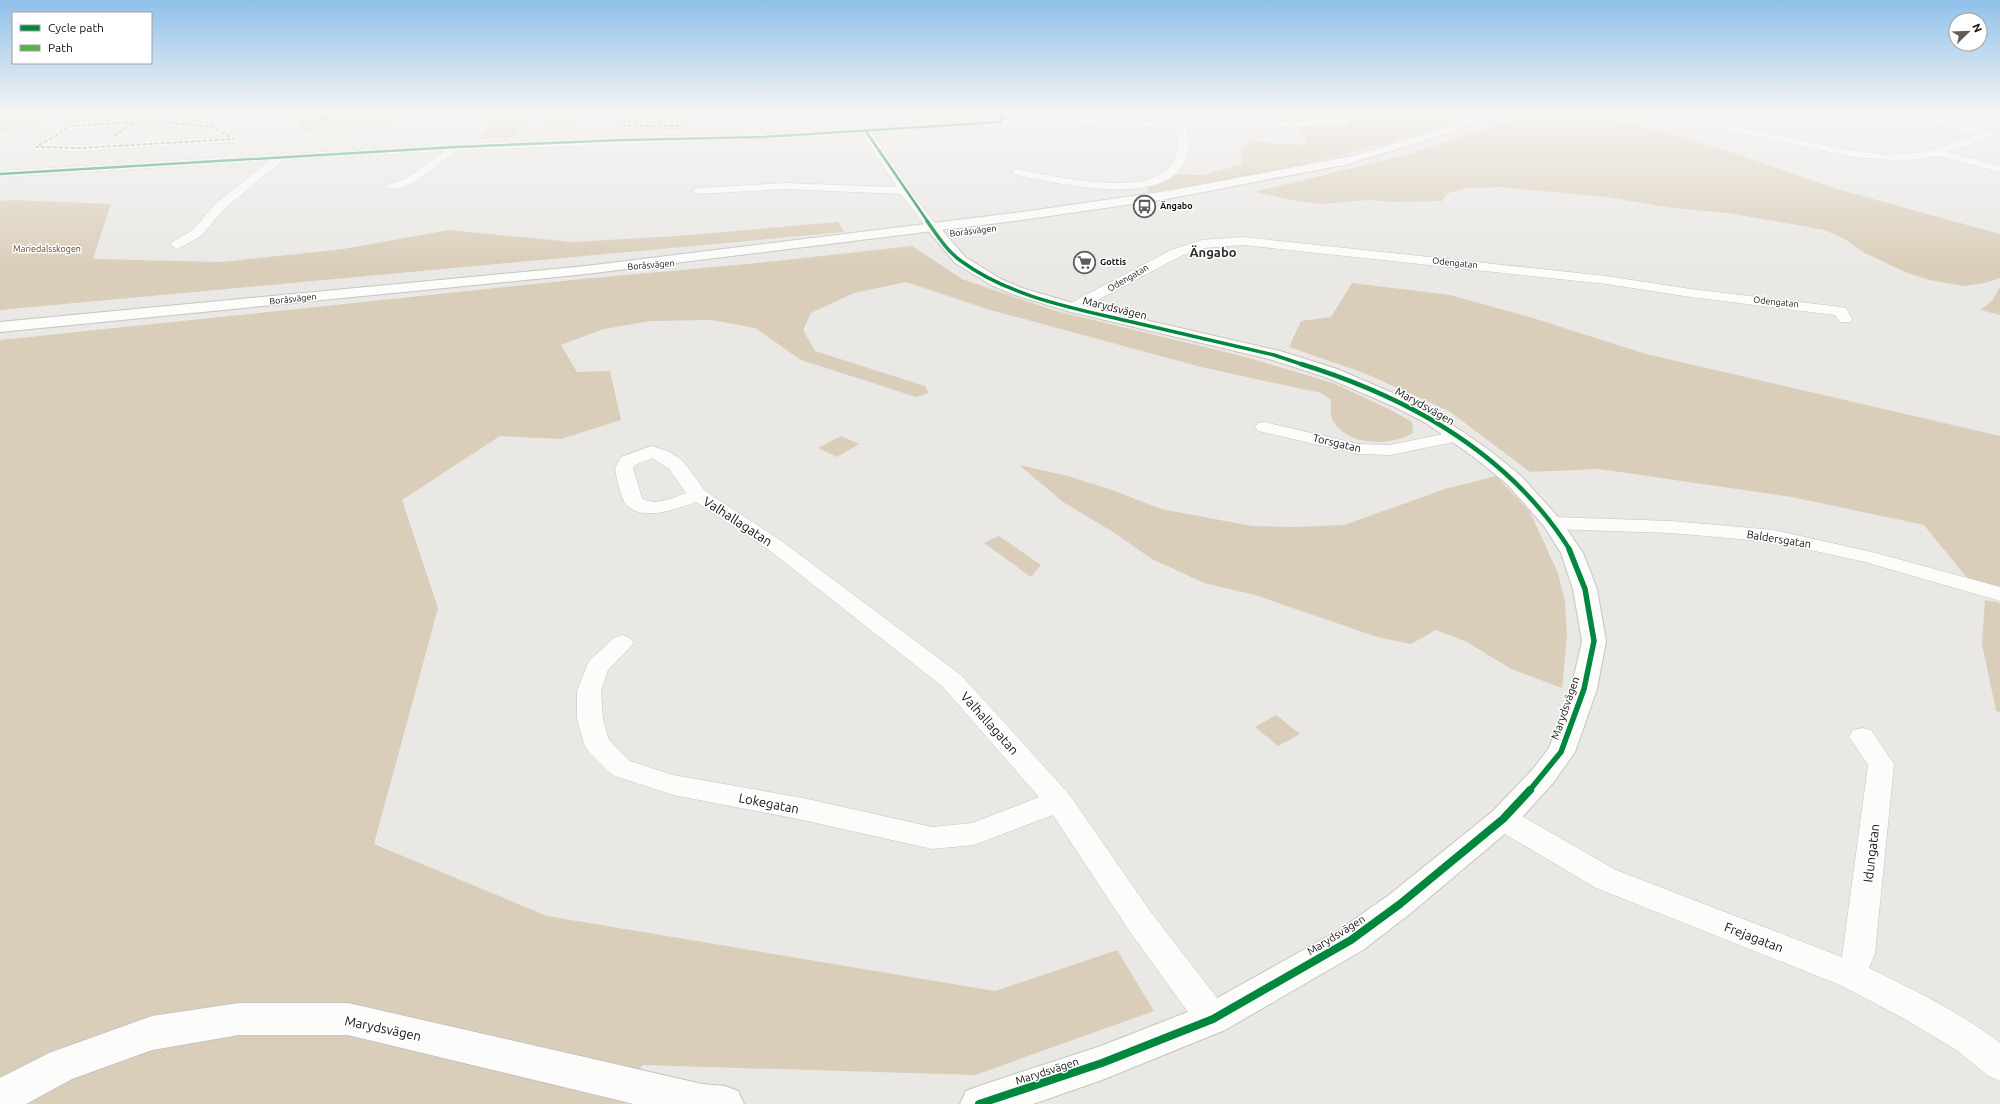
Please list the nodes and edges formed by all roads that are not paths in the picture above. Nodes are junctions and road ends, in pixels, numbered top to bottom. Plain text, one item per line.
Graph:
1 (72, 165) edge
2 (156, 165) edge
3 (272, 165) edge
4 (432, 165) edge
5 (888, 165) edge
6 (1178, 165) edge
7 (1337, 165) edge
8 (1982, 165) edge
9 (2000, 169) edge
10 (65, 170) junction
11 (1017, 172) dead end
12 (0, 174) edge
13 (392, 186) dead end
14 (698, 191) dead end
15 (905, 191) junction
16 (935, 232) junction
17 (177, 245) dead end
18 (1072, 308) junction
19 (1845, 319) dead end
20 (0, 326) edge
21 (1264, 427) dead end
22 (1458, 436) junction
23 (698, 495) dead end
24 (1553, 523) junction
25 (2000, 594) edge
26 (622, 643) dead end
27 (1862, 736) dead end
28 (1059, 801) junction
29 (1502, 819) junction
30 (1851, 974) junction
31 (1213, 1019) junction
32 (2000, 1064) edge
33 (0, 1098) edge
34 (726, 1104) edge
35 (979, 1104) edge

1 - 10 street
2 - 10 street
3 - 17 street
4 - 13 street
5 - 15 street
6 - 11 street
7 - 16 main road, Boråsvägen
8 - 9 street
10 - 12 street
14 - 15 street
15 - 16 street
16 - 18 main road, Marydsvägen
16 - 20 main road, Boråsvägen
18 - 19 street, Odengatan
18 - 22 main road, Marydsvägen
21 - 22 street, Torsgatan
22 - 24 main road, Marydsvägen
23 - 28 street, Valhallagatan
24 - 25 street, Baldersgatan
24 - 29 main road, Marydsvägen
26 - 28 street, Lokegatan
27 - 30 street, Idungatan
28 - 31 street, Valhallagatan
29 - 30 street, Frejagatan
29 - 31 main road, Marydsvägen
30 - 32 street, Frejagatan
31 - 35 main road, Marydsvägen
33 - 34 main road, Marydsvägen

